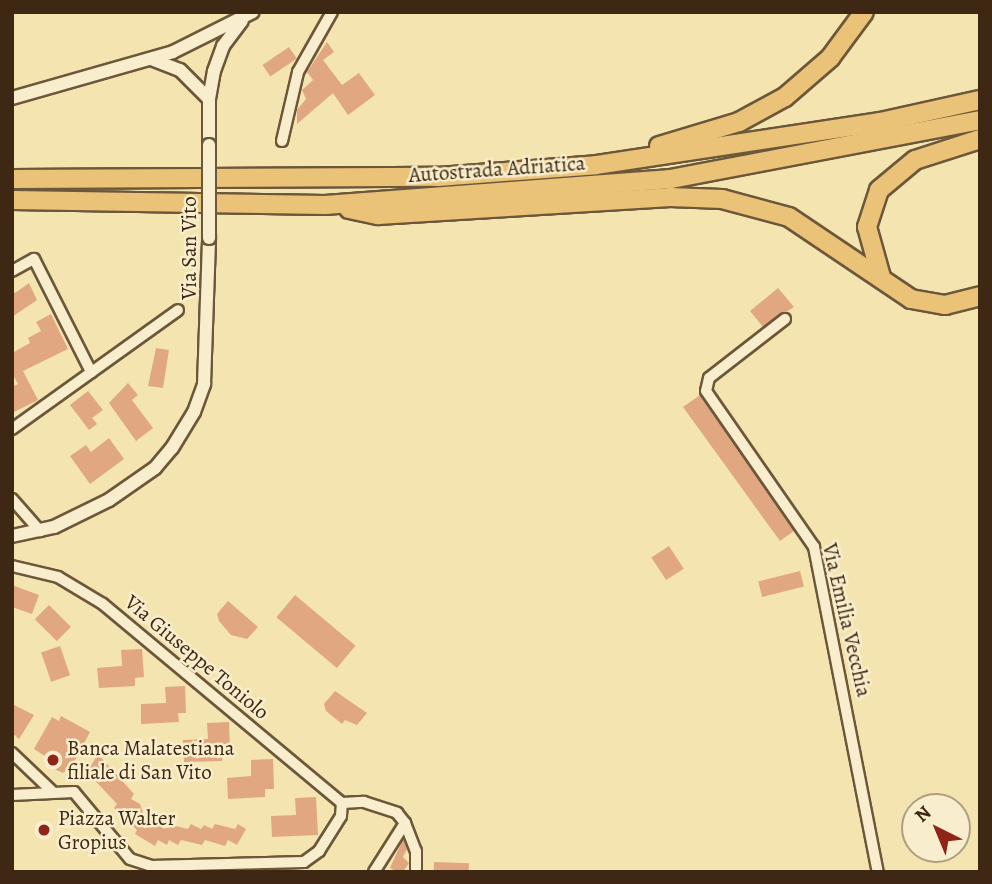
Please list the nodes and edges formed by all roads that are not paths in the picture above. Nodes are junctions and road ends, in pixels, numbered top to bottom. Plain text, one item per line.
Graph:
1 (332, 12) edge
2 (864, 12) edge
3 (248, 15) edge
4 (150, 59) junction
5 (12, 98) edge
6 (209, 99) junction
7 (980, 100) edge
8 (980, 120) edge
9 (980, 139) edge
10 (282, 141) dead end
11 (596, 165) junction
12 (12, 179) edge
13 (12, 200) edge
14 (325, 205) junction
15 (12, 271) edge
16 (881, 277) junction
17 (980, 296) edge
18 (178, 310) dead end
19 (786, 319) dead end
20 (90, 372) junction
21 (12, 429) edge
22 (12, 499) edge
23 (40, 531) junction
24 (12, 536) edge
25 (12, 566) edge
26 (12, 753) edge
27 (53, 792) junction
28 (12, 795) edge
29 (342, 803) junction
30 (405, 823) junction
31 (374, 872) edge
32 (416, 872) edge
33 (878, 872) edge

1 - 10 street
2 - 11 highway
3 - 4 street
3 - 6 street, Via San Vito
4 - 5 street
4 - 6 street
6 - 23 street, Via San Vito, bridge
7 - 11 highway, Autostrada Adriatica
8 - 14 highway, Autostrada Adriatica
9 - 16 highway
11 - 12 highway, Autostrada Adriatica
13 - 14 highway, Autostrada Adriatica
14 - 16 highway
15 - 20 street
16 - 17 highway
18 - 20 street
19 - 33 street, Via Emilia Vecchia
20 - 21 street
22 - 23 street
23 - 24 street, Via San Vito
25 - 29 street, Via Giuseppe Toniolo
26 - 27 street
27 - 28 street
27 - 29 street
29 - 30 street
30 - 31 street
30 - 32 street

